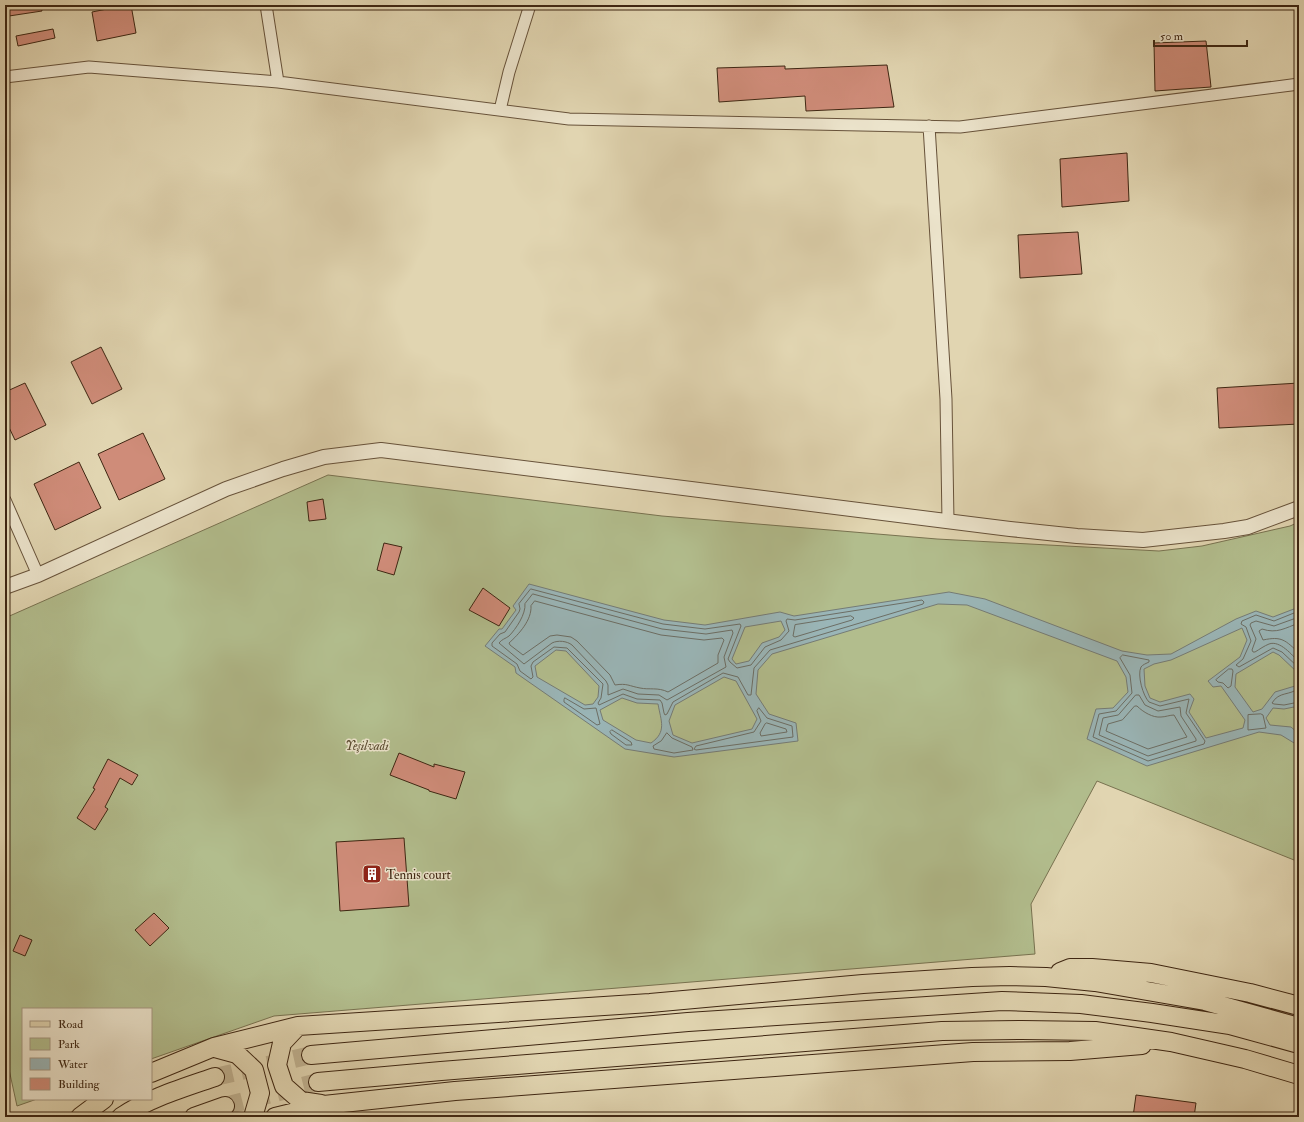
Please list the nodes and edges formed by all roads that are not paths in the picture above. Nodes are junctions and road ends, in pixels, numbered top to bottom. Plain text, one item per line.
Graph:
1 (266, 5) edge
2 (530, 5) edge
3 (5, 77) edge
4 (278, 82) junction
5 (1299, 84) edge
6 (500, 110) junction
7 (929, 126) junction
8 (5, 500) edge
9 (1299, 508) edge
10 (948, 521) junction
11 (38, 576) junction
12 (5, 587) edge
13 (1046, 977) junction
14 (1299, 1006) edge
15 (298, 1026) junction
16 (1299, 1030) edge
17 (1171, 1042) junction
18 (1299, 1044) edge
19 (214, 1048) junction
20 (311, 1055) tunnel mouth
21 (152, 1073) edge
22 (1299, 1075) edge
23 (215, 1077) tunnel mouth
24 (318, 1082) tunnel mouth
25 (103, 1100) edge
26 (324, 1105) junction
27 (225, 1106) tunnel mouth
28 (80, 1117) edge
29 (121, 1117) edge
30 (194, 1117) edge
31 (253, 1117) edge
32 (275, 1117) edge

1 - 4 street
2 - 6 street
3 - 4 street
4 - 6 street
5 - 7 street
6 - 7 street
7 - 10 street
8 - 11 street
9 - 10 street
10 - 11 street
11 - 12 street
13 - 14 main road
13 - 15 main road
13 - 16 main road
15 - 19 main road
15 - 26 main road
17 - 22 main road
17 - 24 main road
17 - 26 main road
18 - 20 main road
19 - 21 main road
19 - 31 main road
23 - 29 main road
25 - 28 main road
26 - 32 main road
27 - 30 main road

